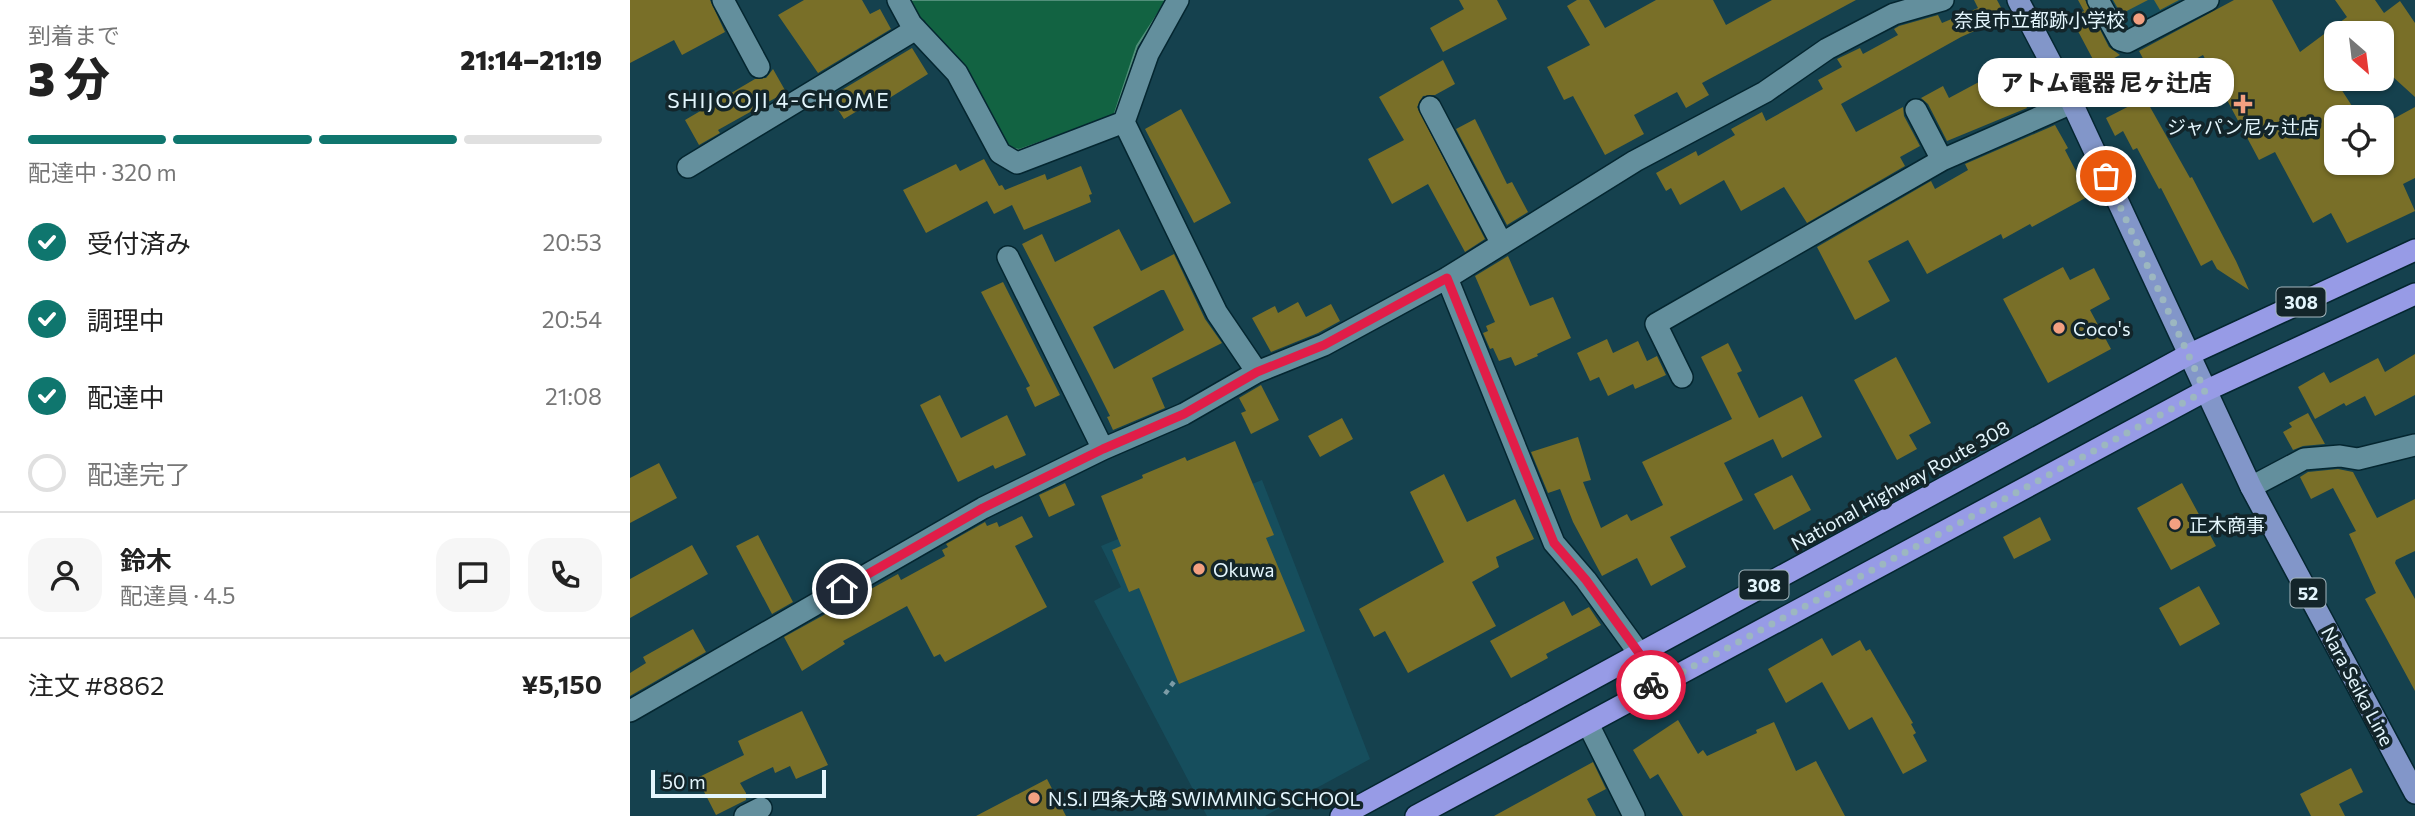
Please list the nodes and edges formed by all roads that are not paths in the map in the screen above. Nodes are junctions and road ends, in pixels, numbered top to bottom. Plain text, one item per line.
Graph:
1 (723, 0) edge
2 (898, 0) edge
3 (1178, 0) edge
4 (1943, 0) edge
5 (2018, 0) edge
6 (2098, 0) edge
7 (2208, 0) edge
8 (916, 29) junction
9 (759, 67) dead end
10 (2072, 103) junction
11 (1430, 107) dead end
12 (1916, 110) dead end
13 (1124, 122) junction
14 (1942, 160) junction
15 (688, 167) dead end
16 (1502, 244) junction
17 (2415, 250) edge
18 (1008, 257) dead end
19 (1447, 278) junction
20 (2415, 294) edge
21 (2188, 355) junction
22 (1257, 372) junction
23 (1682, 377) dead end
24 (2205, 391) junction
25 (2415, 445) edge
26 (1103, 449) junction
27 (2251, 487) junction
28 (1639, 653) junction
29 (1653, 688) junction
30 (630, 711) edge
31 (1588, 724) junction
32 (2415, 793) edge
33 (1352, 814) edge
34 (1416, 816) edge
35 (1634, 816) edge

1 - 9 street
2 - 8 street
3 - 13 street
4 - 16 street
5 - 10 main road, Nara Seika Line
6 - 7 street
8 - 13 street
8 - 15 street
10 - 14 street
10 - 21 main road, Nara Seika Line
11 - 16 street
12 - 14 street
13 - 22 street
14 - 23 street
16 - 19 street
17 - 21 highway, National Highway Route 308 / 308
18 - 26 street
19 - 22 street
19 - 28 street
20 - 24 highway, 308
21 - 24 main road, Nara Seika Line
21 - 28 highway, National Highway Route 308 / 308
22 - 26 street
24 - 27 main road, Nara Seika Line / 52
24 - 29 highway, 308
25 - 27 street
26 - 30 street
27 - 32 main road, Nara Seika Line / 52
28 - 29 street
28 - 33 highway, National Highway Route 308 / 308
29 - 31 highway, 308
31 - 34 highway, 308
31 - 35 street

